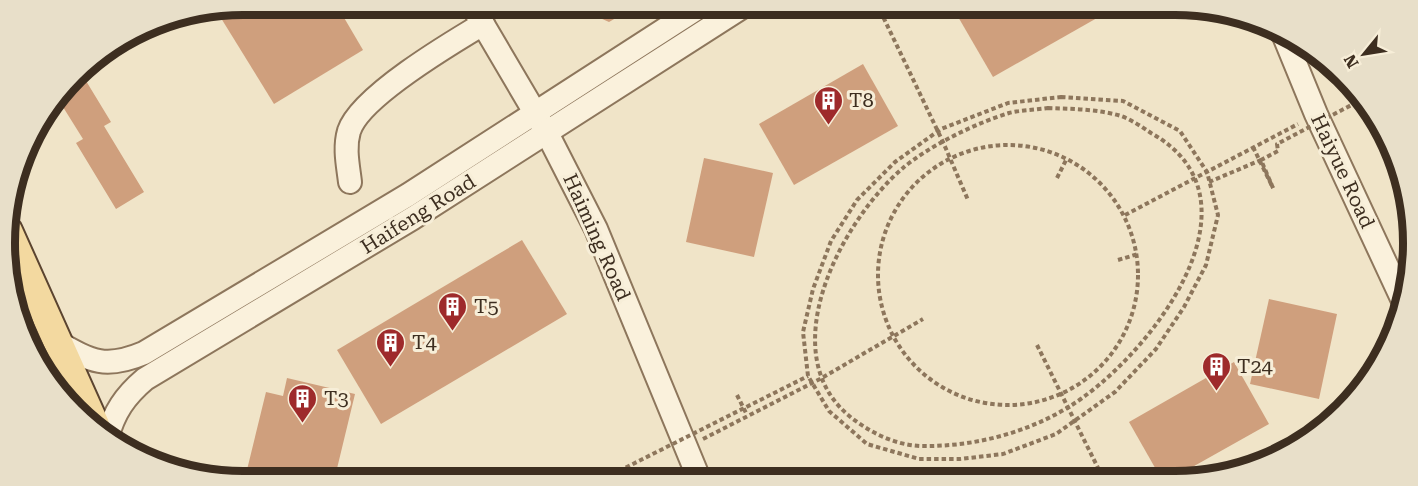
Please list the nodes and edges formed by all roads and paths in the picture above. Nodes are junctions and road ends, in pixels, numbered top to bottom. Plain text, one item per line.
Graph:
1 (478, 15) edge
2 (687, 15) edge
3 (730, 15) edge
4 (882, 15) edge
5 (483, 24) junction
6 (1288, 45) edge
7 (1355, 103) edge
8 (535, 113) junction
9 (1298, 124) dead end
10 (547, 133) junction
11 (943, 142) junction
12 (1252, 147) junction
13 (950, 157) junction
14 (1067, 158) junction
15 (1261, 160) junction
16 (1057, 178) dead end
17 (1197, 179) junction
18 (350, 182) dead end
19 (1209, 182) junction
20 (968, 200) dead end
21 (1125, 215) junction
22 (15, 247) edge
23 (1138, 254) junction
24 (1118, 260) dead end
25 (1398, 290) edge
26 (923, 319) dead end
27 (892, 335) junction
28 (57, 342) junction
29 (1037, 345) dead end
30 (808, 376) junction
31 (820, 380) junction
32 (1062, 396) junction
33 (86, 408) edge
34 (1068, 408) junction
35 (741, 410) junction
36 (747, 416) junction
37 (110, 428) edge
38 (687, 448) junction
39 (619, 471) edge
40 (696, 471) edge
41 (1100, 471) edge

1 - 5 street, Haiming Road
2 - 8 street, Haifeng Road
3 - 10 street, Haifeng Road
4 - 11 path
5 - 8 street, Haiming Road
5 - 18 street
6 - 25 street, Haiyue Road
7 - 15 path, bridge
8 - 10 street, Haiming Road
8 - 28 street, Haifeng Road
9 - 12 path
10 - 37 street, Haifeng Road
10 - 38 street, Haiming Road
11 - 13 path
11 - 17 path
11 - 31 path
12 - 15 path, bridge
12 - 17 path
13 - 14 path
13 - 20 path
13 - 27 path
14 - 16 path
14 - 21 path
15 - 19 path, bridge
17 - 21 path
17 - 34 path
19 - 30 path, bridge
19 - 30 path, bridge
21 - 23 path
22 - 28 main road
23 - 24 path
23 - 32 path
26 - 27 path
27 - 31 path
27 - 32 path
28 - 33 main road
29 - 32 path
30 - 35 path, bridge
31 - 34 path
31 - 36 path
32 - 34 path
34 - 41 path
35 - 36 path
35 - 39 path, bridge
36 - 38 path
38 - 40 street, Haiming Road

